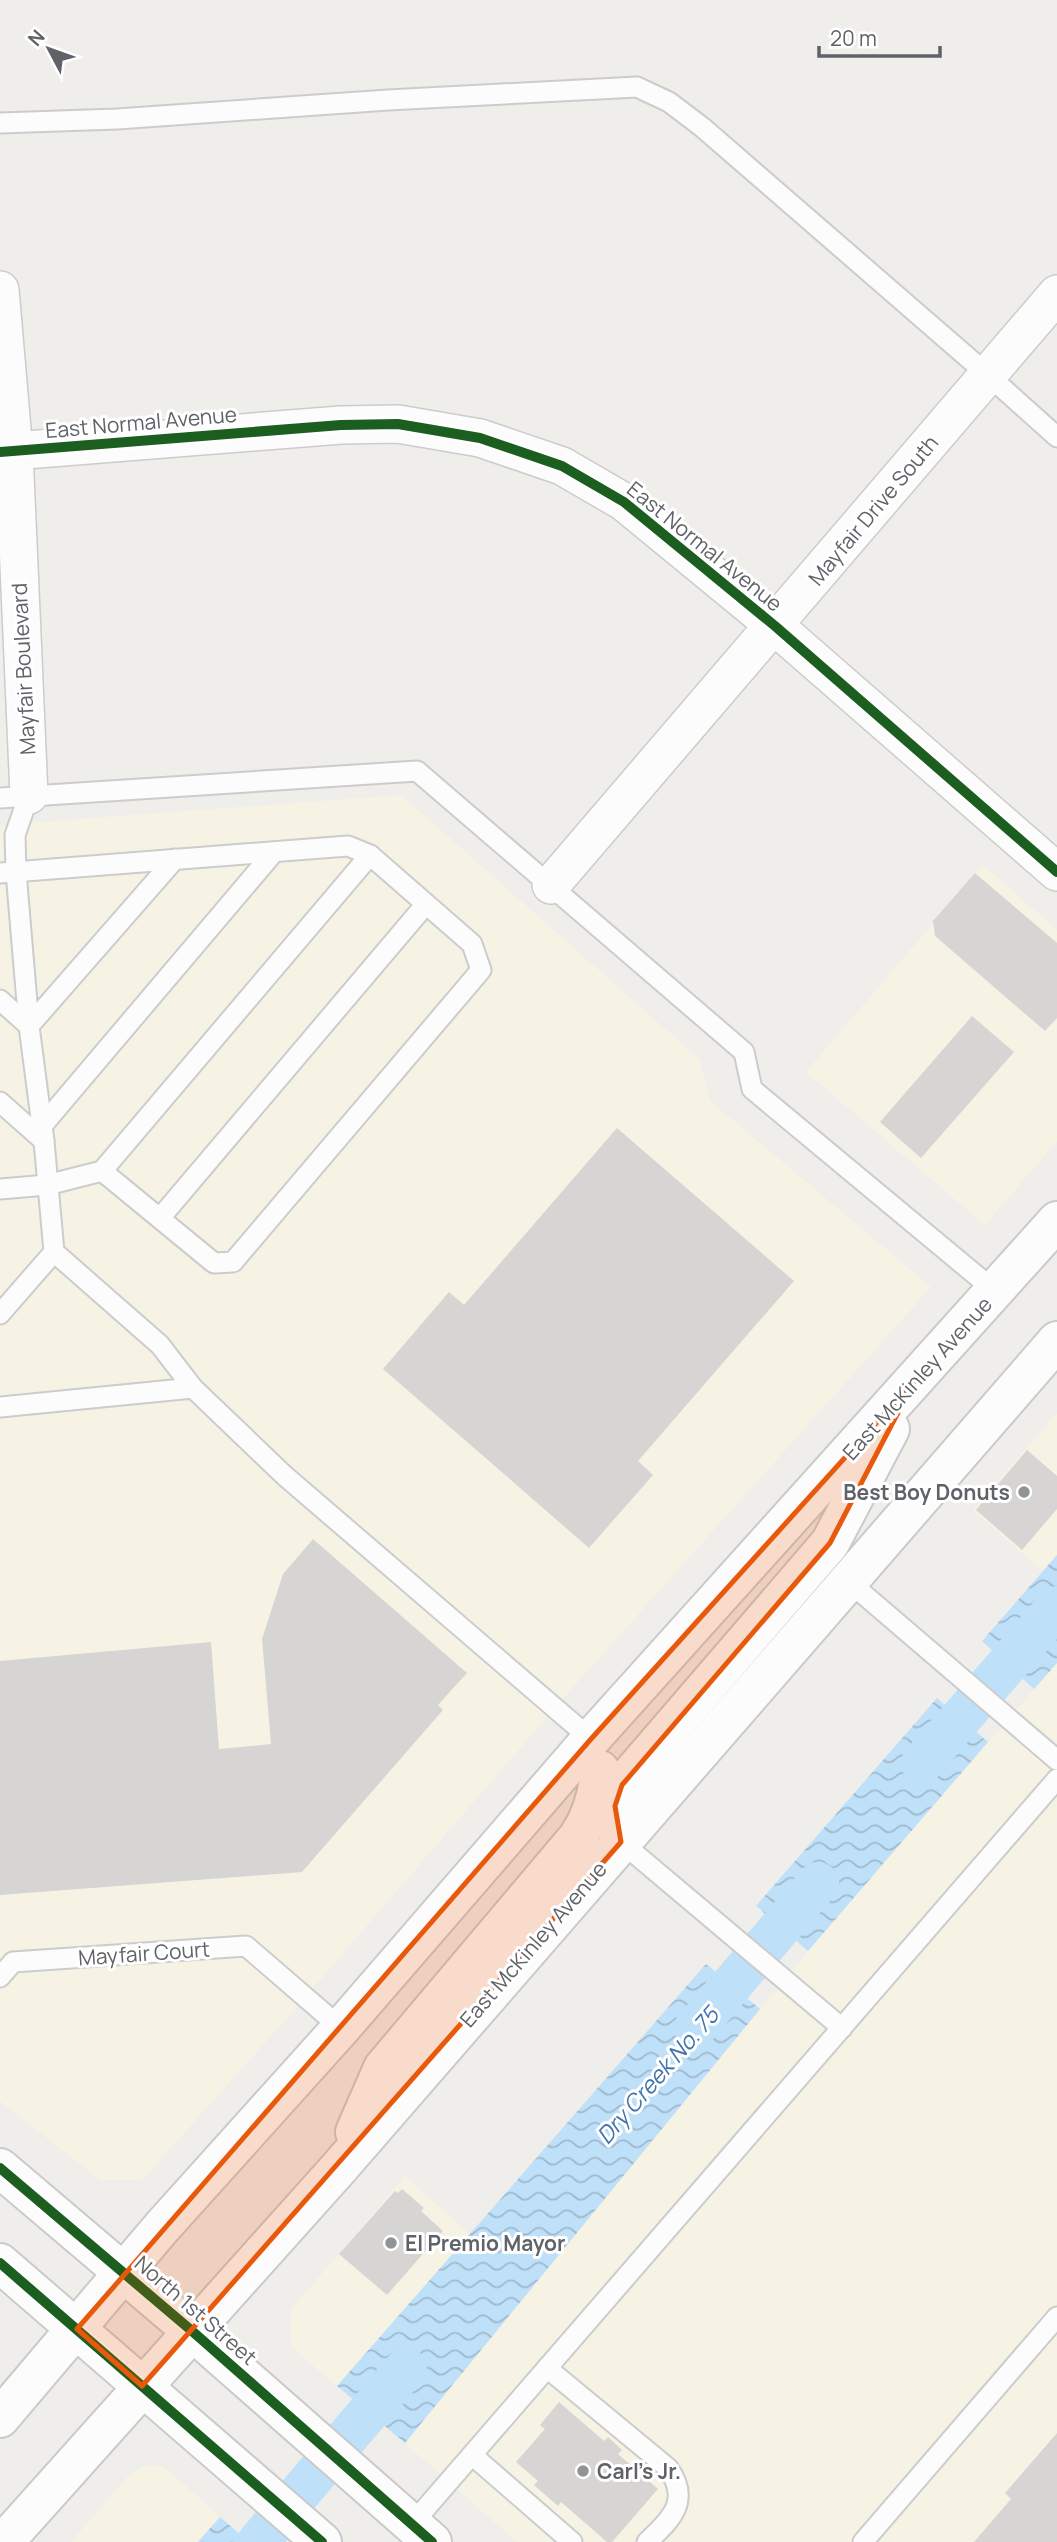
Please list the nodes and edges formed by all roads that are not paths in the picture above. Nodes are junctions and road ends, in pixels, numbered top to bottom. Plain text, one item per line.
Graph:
1 (0, 122) edge
2 (0, 290) edge
3 (1057, 294) edge
4 (988, 375) junction
5 (1057, 438) edge
6 (7, 452) edge
7 (775, 626) junction
8 (15, 797) edge
9 (274, 852) junction
10 (370, 855) junction
11 (176, 859) junction
12 (1057, 872) edge
13 (8, 873) edge
14 (551, 886) junction
15 (426, 904) junction
16 (0, 1000) edge
17 (29, 1026) junction
18 (0, 1102) edge
19 (43, 1134) junction
20 (102, 1171) junction
21 (47, 1185) junction
22 (0, 1189) edge
23 (160, 1218) junction
24 (1057, 1221) edge
25 (54, 1252) junction
26 (995, 1291) junction
27 (0, 1314) edge
28 (1057, 1341) edge
29 (915, 1380) junction
30 (193, 1388) junction
31 (0, 1407) edge
32 (848, 1581) junction
33 (592, 1739) junction
34 (1057, 1760) edge
35 (1057, 1779) edge
36 (621, 1842) junction
37 (0, 1977) edge
38 (341, 2028) junction
39 (842, 2028) junction
40 (0, 2168) edge
41 (338, 2169) junction
42 (0, 2263) edge
43 (123, 2272) junction
44 (1057, 2317) edge
45 (77, 2329) junction
46 (192, 2331) junction
47 (547, 2368) junction
48 (142, 2386) junction
49 (0, 2418) edge
50 (472, 2455) junction
51 (422, 2533) edge
52 (320, 2540) edge
53 (4, 2542) edge
54 (572, 2542) edge
55 (647, 2542) edge
56 (863, 2542) edge

1 - 4 lane
2 - 6 street, Mayfair Boulevard
3 - 4 street, Mayfair Drive South
4 - 5 lane
4 - 7 street, Mayfair Drive South
6 - 7 street, East Normal Avenue
6 - 8 street, Mayfair Boulevard
7 - 12 street, East Normal Avenue
7 - 14 street, Mayfair Drive South
8 - 13 lane
8 - 14 lane
9 - 10 lane
9 - 11 lane
9 - 19 lane
10 - 15 lane
10 - 20 lane
11 - 13 lane
11 - 17 lane
13 - 17 lane
14 - 26 lane
15 - 23 lane
15 - 23 lane
16 - 17 lane
17 - 19 lane
18 - 19 lane
19 - 21 lane
20 - 21 lane
20 - 23 lane
21 - 22 lane
21 - 25 lane
24 - 26 main road, East McKinley Avenue
25 - 27 lane
25 - 30 lane
26 - 29 main road, East McKinley Avenue
28 - 32 main road, East McKinley Avenue
29 - 33 main road, East McKinley Avenue
29 - 36 main road
30 - 31 lane
30 - 33 lane
32 - 34 lane
32 - 36 main road, East McKinley Avenue
33 - 38 main road, East McKinley Avenue
33 - 41 main road
35 - 39 lane
36 - 39 lane
36 - 41 main road, East McKinley Avenue
37 - 38 lane, Mayfair Court
38 - 43 main road, East McKinley Avenue
39 - 47 lane
40 - 43 main road, North 1st Street
41 - 46 main road, East McKinley Avenue
42 - 45 main road
43 - 45 main road, East McKinley Avenue
43 - 46 main road, North 1st Street
44 - 56 lane
45 - 48 main road
45 - 49 main road, East McKinley Avenue
46 - 48 main road, East McKinley Avenue
46 - 51 main road, North 1st Street
47 - 50 lane
47 - 55 lane
48 - 52 main road
48 - 53 main road, East McKinley Avenue
50 - 51 lane
50 - 54 lane

